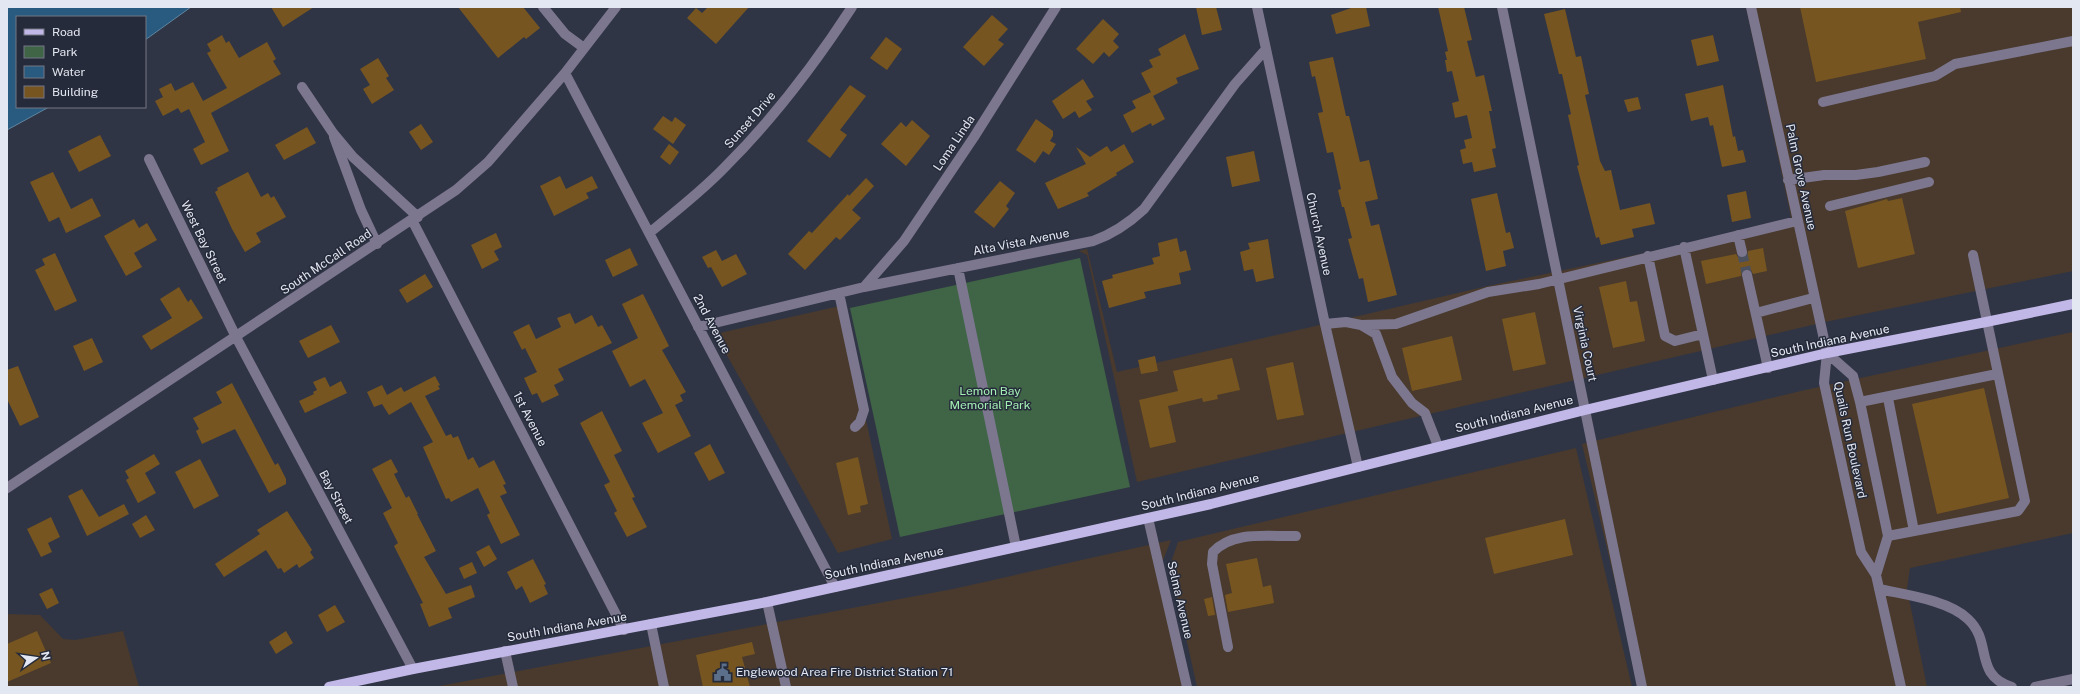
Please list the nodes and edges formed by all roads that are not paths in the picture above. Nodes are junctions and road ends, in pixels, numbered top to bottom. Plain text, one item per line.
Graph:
1 (543, 7) edge
2 (616, 7) edge
3 (852, 7) edge
4 (1056, 7) edge
5 (1257, 7) edge
6 (1502, 7) edge
7 (1751, 7) edge
8 (2073, 41) edge
9 (584, 48) junction
10 (1266, 49) junction
11 (565, 73) junction
12 (302, 87) dead end
13 (1823, 102) dead end
14 (333, 133) junction
15 (149, 159) dead end
16 (1925, 162) dead end
17 (1788, 180) junction
18 (1929, 182) dead end
19 (1830, 206) dead end
20 (415, 218) junction
21 (1797, 222) junction
22 (649, 233) junction
23 (1738, 235) junction
24 (377, 244) junction
25 (1684, 247) junction
26 (1742, 252) tunnel mouth
27 (1973, 255) dead end
28 (1648, 256) junction
29 (958, 268) junction
30 (1747, 275) tunnel mouth
31 (1558, 278) junction
32 (864, 287) junction
33 (839, 293) junction
34 (1813, 298) junction
35 (2073, 304) edge
36 (1756, 313) junction
37 (1986, 322) junction
38 (1325, 324) junction
39 (1361, 324) junction
40 (698, 327) junction
41 (1703, 334) junction
42 (236, 338) junction
43 (1826, 353) junction
44 (1768, 368) junction
45 (1997, 374) junction
46 (1713, 380) junction
47 (1888, 398) junction
48 (1860, 402) junction
49 (1585, 410) junction
50 (855, 427) dead end
51 (1438, 446) junction
52 (1358, 467) junction
53 (7, 488) edge
54 (1148, 518) junction
55 (1914, 531) junction
56 (1296, 536) dead end
57 (1888, 536) junction
58 (1016, 547) junction
59 (1876, 575) junction
60 (835, 587) junction
61 (1879, 589) junction
62 (767, 602) junction
63 (652, 624) junction
64 (624, 630) junction
65 (1228, 647) dead end
66 (505, 651) junction
67 (412, 669) junction
68 (2073, 679) edge
69 (329, 687) edge
70 (514, 687) edge
71 (664, 687) edge
72 (786, 687) edge
73 (1187, 687) edge
74 (1642, 687) edge
75 (1901, 687) edge
76 (2012, 687) edge
77 (2035, 687) edge

1 - 9 street
2 - 9 street, South McCall Road
3 - 22 street, Sunset Drive
4 - 32 street, Loma Linda
5 - 10 street, Church Avenue
6 - 31 street, Virginia Court
7 - 17 street, Palm Grove Avenue
8 - 13 street
9 - 11 street, South McCall Road
10 - 29 street, Alta Vista Avenue
10 - 38 street, Church Avenue
11 - 20 street, South McCall Road
11 - 22 street, 2nd Avenue
12 - 14 street
14 - 20 street, 1st Avenue
14 - 24 street
15 - 42 street, West Bay Street
16 - 17 street
17 - 21 street, Palm Grove Avenue
18 - 19 street
20 - 24 street, South McCall Road
20 - 64 street, 1st Avenue
21 - 23 street
21 - 34 street, Palm Grove Avenue
22 - 40 street, 2nd Avenue
23 - 25 street
23 - 26 street
24 - 42 street, South McCall Road
25 - 28 street
25 - 41 street
27 - 37 street
28 - 31 street
28 - 41 street
29 - 32 street, Alta Vista Avenue
29 - 58 street
30 - 36 street
31 - 39 street
31 - 49 street, Virginia Court
32 - 33 street, Alta Vista Avenue
33 - 40 street, Alta Vista Avenue
33 - 50 street
34 - 36 street
34 - 43 street, Palm Grove Avenue
35 - 37 main road, South Indiana Avenue
36 - 44 street
37 - 43 main road, South Indiana Avenue
37 - 45 street
38 - 39 street
38 - 52 street, Church Avenue
39 - 51 street
40 - 60 street, 2nd Avenue
41 - 46 street
42 - 53 street, South McCall Road
42 - 67 street, Bay Street
43 - 44 main road, South Indiana Avenue
43 - 48 street, Quails Run Boulevard
43 - 59 street, Quails Run Boulevard
44 - 46 main road, South Indiana Avenue
45 - 47 street
45 - 55 street
46 - 49 main road, South Indiana Avenue
47 - 48 street
47 - 55 street
48 - 57 street, Quails Run Boulevard
49 - 51 main road, South Indiana Avenue
49 - 74 street, Virginia Court
51 - 52 main road, South Indiana Avenue
52 - 54 main road, South Indiana Avenue
54 - 58 main road, South Indiana Avenue
54 - 73 street, Selma Avenue
55 - 57 street
56 - 65 street
57 - 59 street, Quails Run Boulevard
58 - 60 main road, South Indiana Avenue
59 - 61 street, Quails Run Boulevard
60 - 62 main road, South Indiana Avenue
61 - 75 street, Quails Run Boulevard
61 - 76 street
62 - 63 main road, South Indiana Avenue
62 - 72 street
63 - 64 main road, South Indiana Avenue
63 - 71 street
64 - 66 main road, South Indiana Avenue
66 - 67 main road, South Indiana Avenue
66 - 70 street
67 - 69 main road, South Indiana Avenue
68 - 77 street

